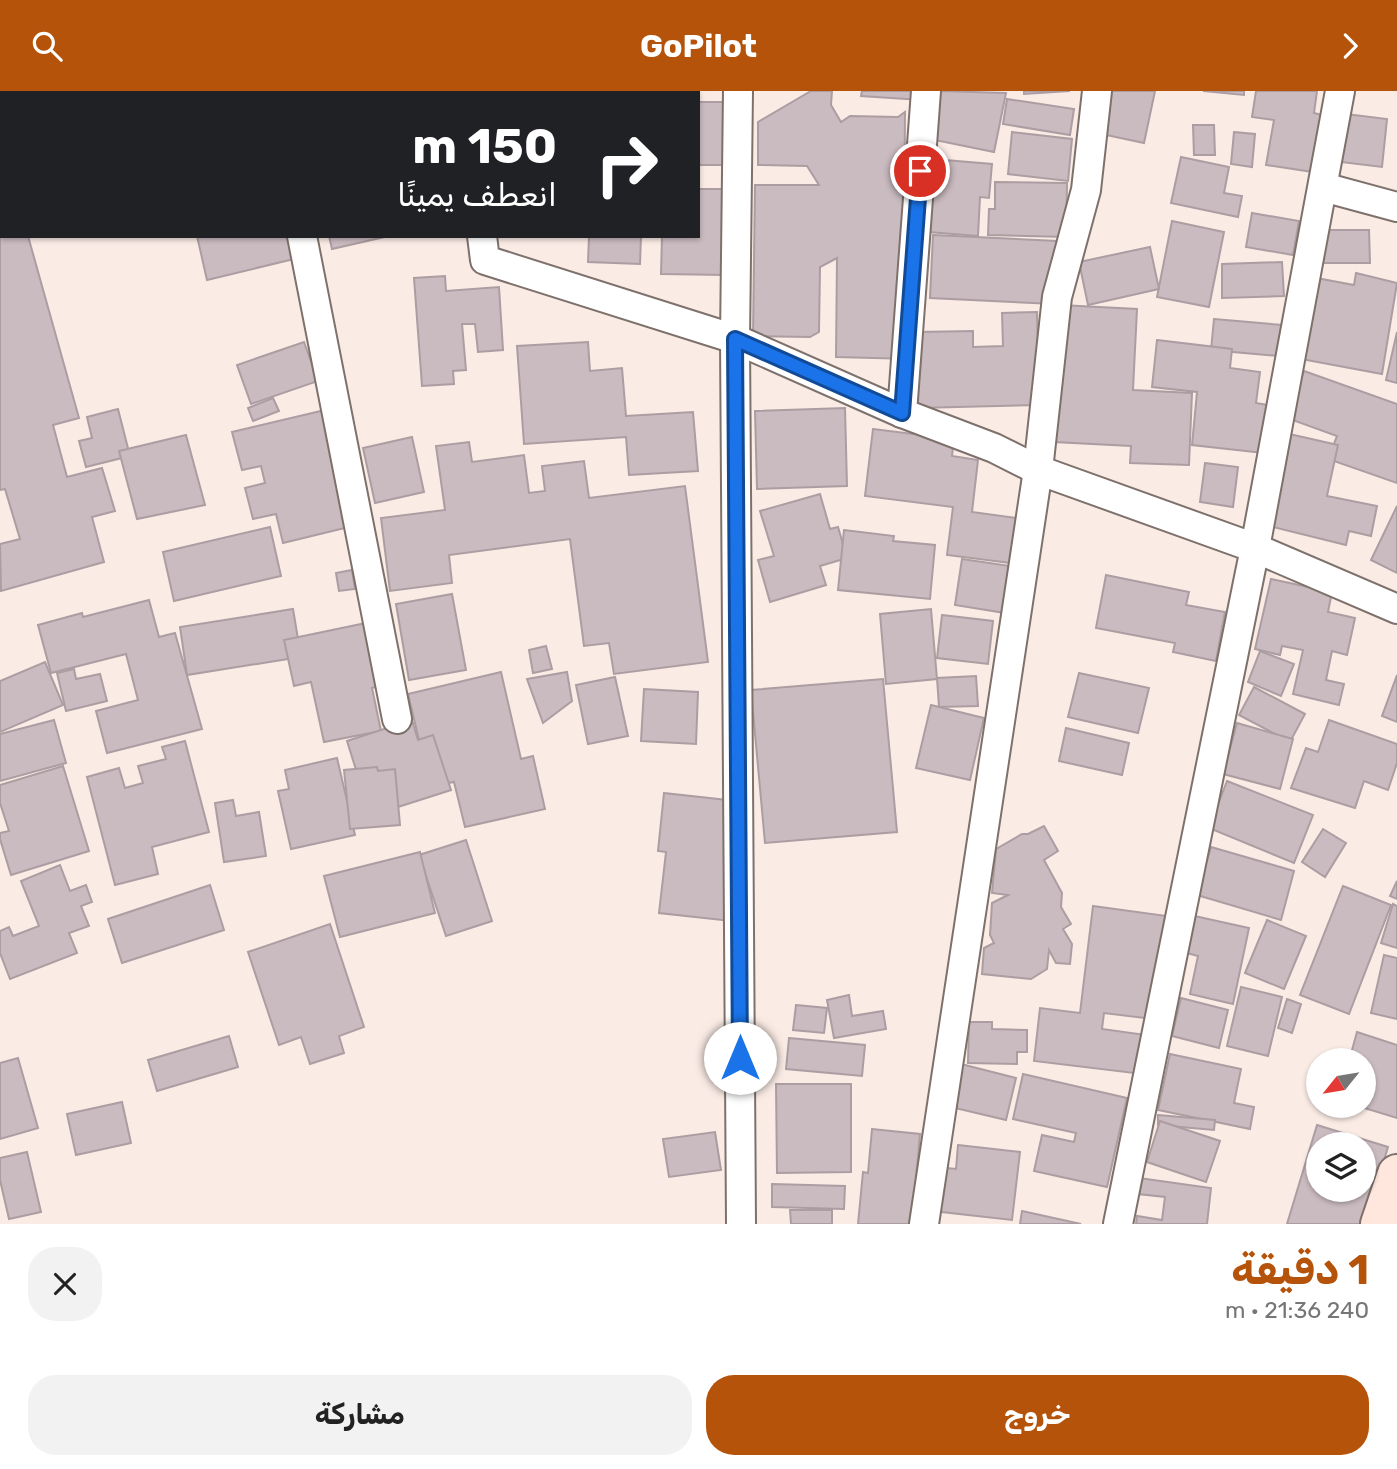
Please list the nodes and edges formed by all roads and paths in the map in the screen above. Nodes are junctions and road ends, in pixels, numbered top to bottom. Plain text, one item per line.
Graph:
1 (738, 91) edge
2 (926, 91) edge
3 (1097, 91) edge
4 (1340, 91) edge
5 (1323, 187) junction
6 (1397, 207) edge
7 (302, 238) edge
8 (482, 238) edge
9 (735, 339) junction
10 (902, 413) junction
11 (1038, 470) junction
12 (1255, 548) junction
13 (1397, 609) edge
14 (397, 719) dead end
15 (1397, 1174) edge
16 (741, 1224) edge
17 (924, 1224) edge
18 (1118, 1224) edge
19 (1380, 1224) edge

1 - 9 street
2 - 10 street
3 - 11 street
4 - 5 street
5 - 6 street
5 - 12 street
7 - 14 street
8 - 9 street
9 - 10 street
9 - 16 street
10 - 11 street
11 - 12 street
11 - 17 street
12 - 13 street
12 - 18 street
15 - 19 main road

